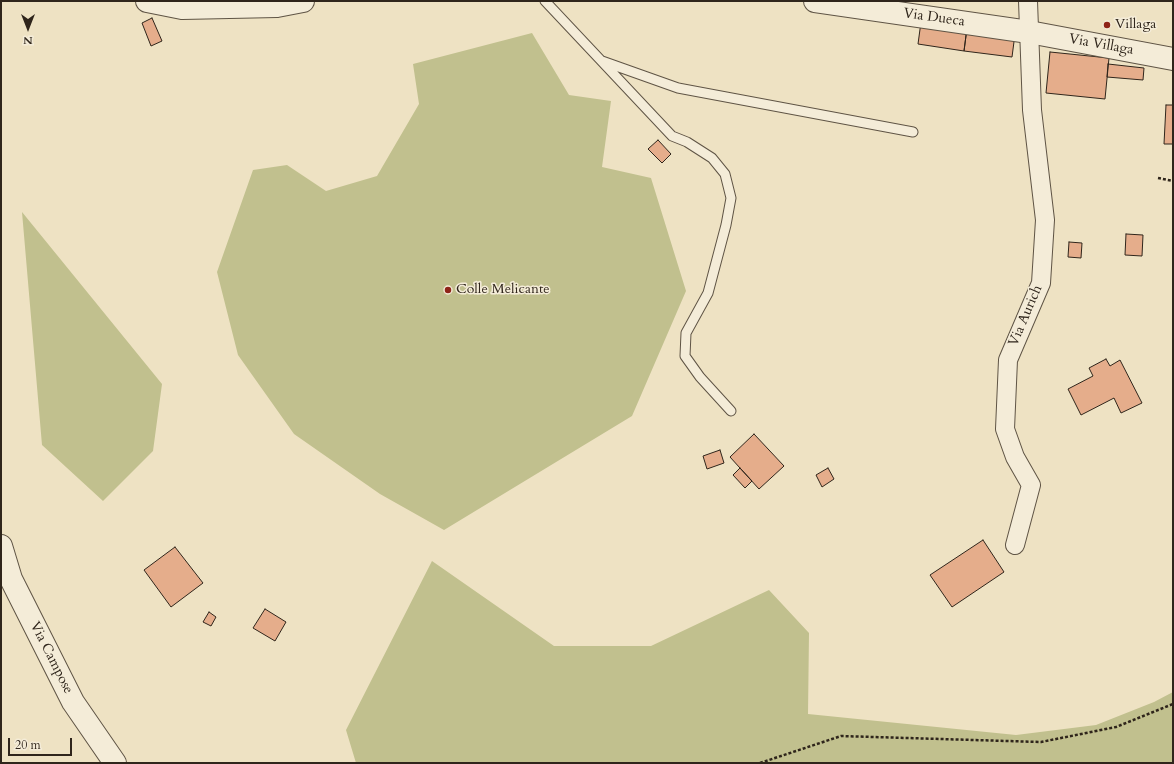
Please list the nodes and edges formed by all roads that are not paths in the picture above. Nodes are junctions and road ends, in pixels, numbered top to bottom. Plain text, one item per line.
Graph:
1 (147, 1) edge
2 (303, 1) edge
3 (545, 1) edge
4 (815, 1) edge
5 (1028, 1) edge
6 (1029, 32) junction
7 (1173, 59) edge
8 (601, 60) junction
9 (913, 132) dead end
10 (731, 411) dead end
11 (1015, 545) dead end
12 (1, 546) edge
13 (115, 763) edge

1 - 2 street
3 - 8 lane
4 - 6 street, Via Dueca
5 - 6 street, Via Aurich
6 - 7 street, Via Villaga
6 - 11 street, Via Aurich
8 - 9 lane
8 - 10 lane
12 - 13 street, Via Campose

